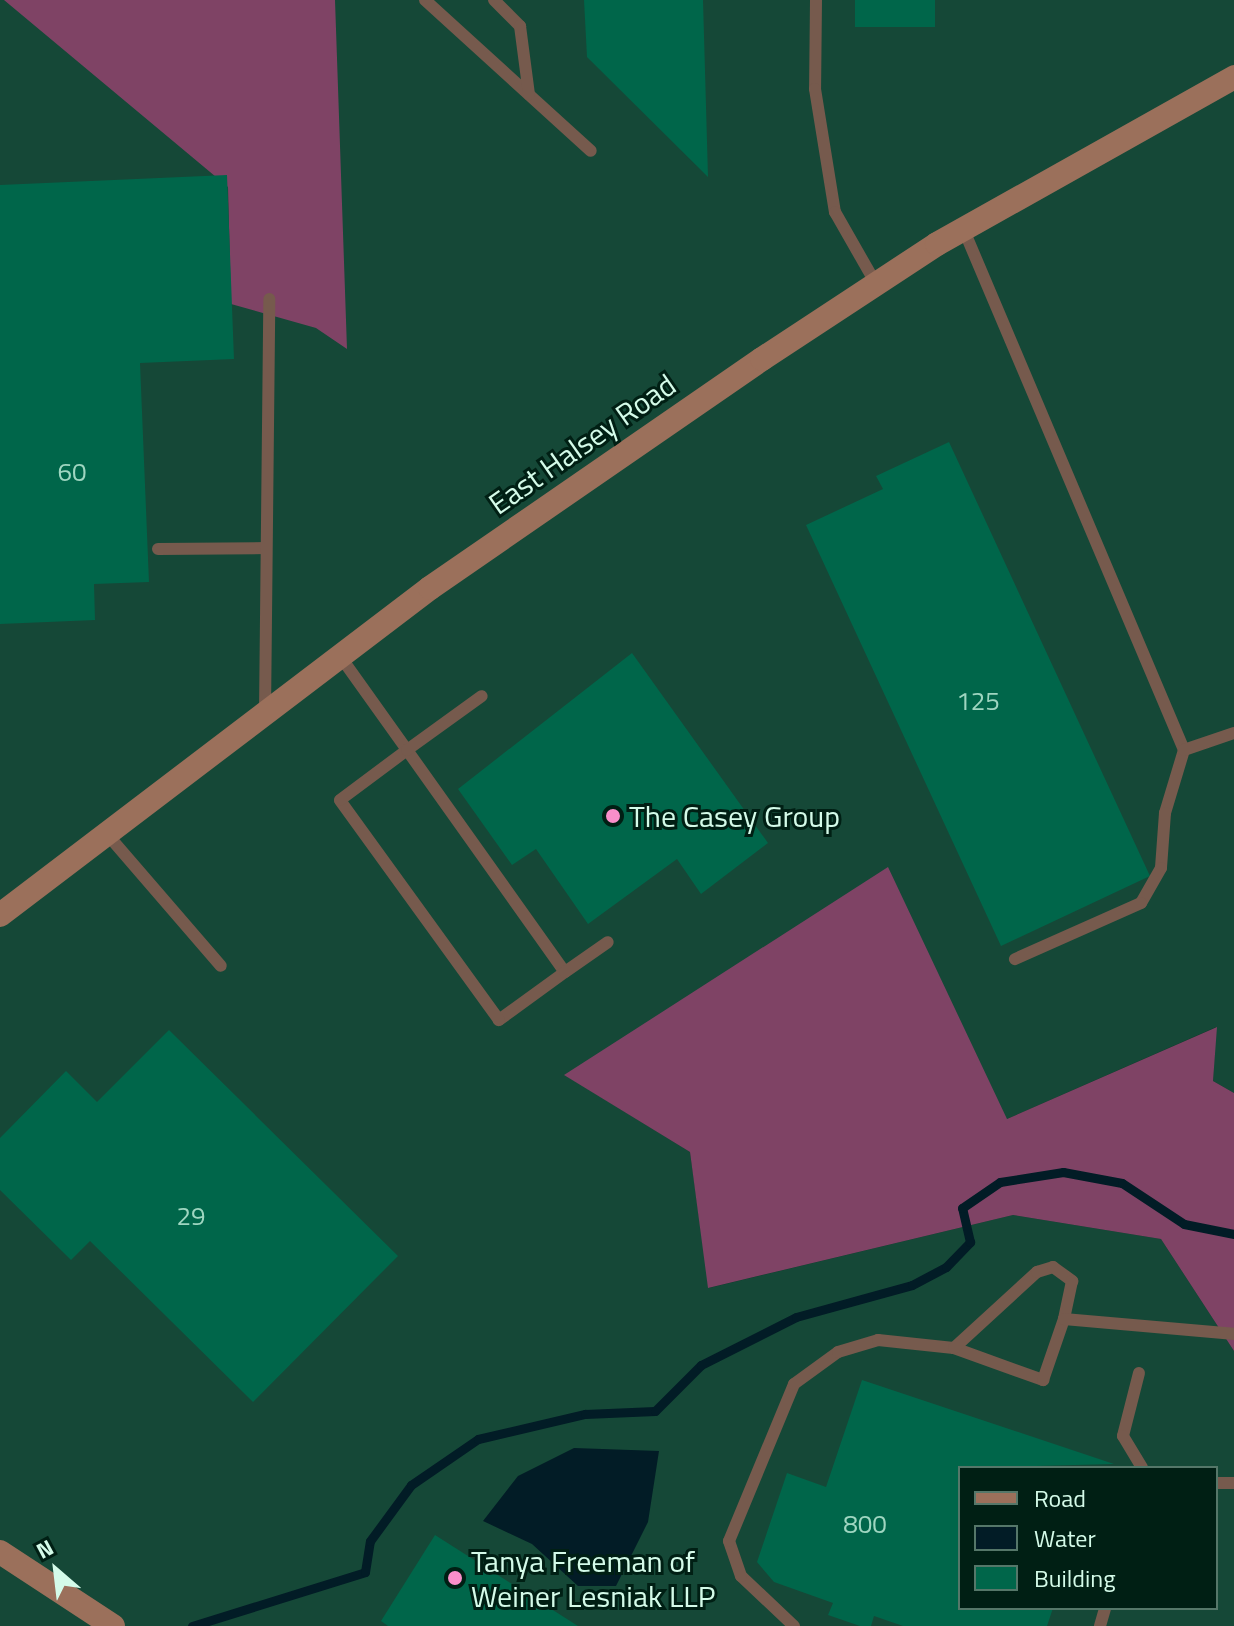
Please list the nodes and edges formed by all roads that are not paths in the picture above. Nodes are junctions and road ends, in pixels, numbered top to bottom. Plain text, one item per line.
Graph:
1 (425, 0) edge
2 (494, 0) edge
3 (816, 0) edge
4 (1234, 77) edge
5 (529, 94) junction
6 (591, 151) dead end
7 (963, 228) junction
8 (876, 284) junction
9 (269, 299) dead end
10 (266, 548) junction
11 (158, 549) dead end
12 (340, 656) junction
13 (482, 696) dead end
14 (265, 713) junction
15 (1234, 733) edge
16 (407, 750) junction
17 (1184, 750) junction
18 (107, 834) junction
19 (0, 915) edge
20 (608, 942) dead end
21 (1015, 959) dead end
22 (221, 966) dead end
23 (565, 972) junction
24 (1064, 1319) junction
25 (1234, 1334) edge
26 (954, 1348) junction
27 (1139, 1373) dead end
28 (1141, 1466) edge
29 (0, 1552) edge
30 (113, 1626) edge
31 (794, 1626) edge

1 - 5 lane
2 - 5 lane
3 - 8 lane
4 - 7 main road, East Halsey Road
5 - 6 lane
7 - 8 main road, East Halsey Road
7 - 17 lane
8 - 12 main road, East Halsey Road
9 - 10 lane
10 - 11 lane
10 - 14 lane
12 - 14 main road, East Halsey Road
12 - 16 lane
13 - 16 lane
14 - 18 main road, East Halsey Road
15 - 17 lane
16 - 23 lane
16 - 23 lane
17 - 21 lane
18 - 19 main road, East Halsey Road
18 - 22 lane
20 - 23 lane
24 - 25 lane
24 - 26 lane
24 - 26 lane
26 - 31 lane
27 - 28 lane
29 - 30 main road

